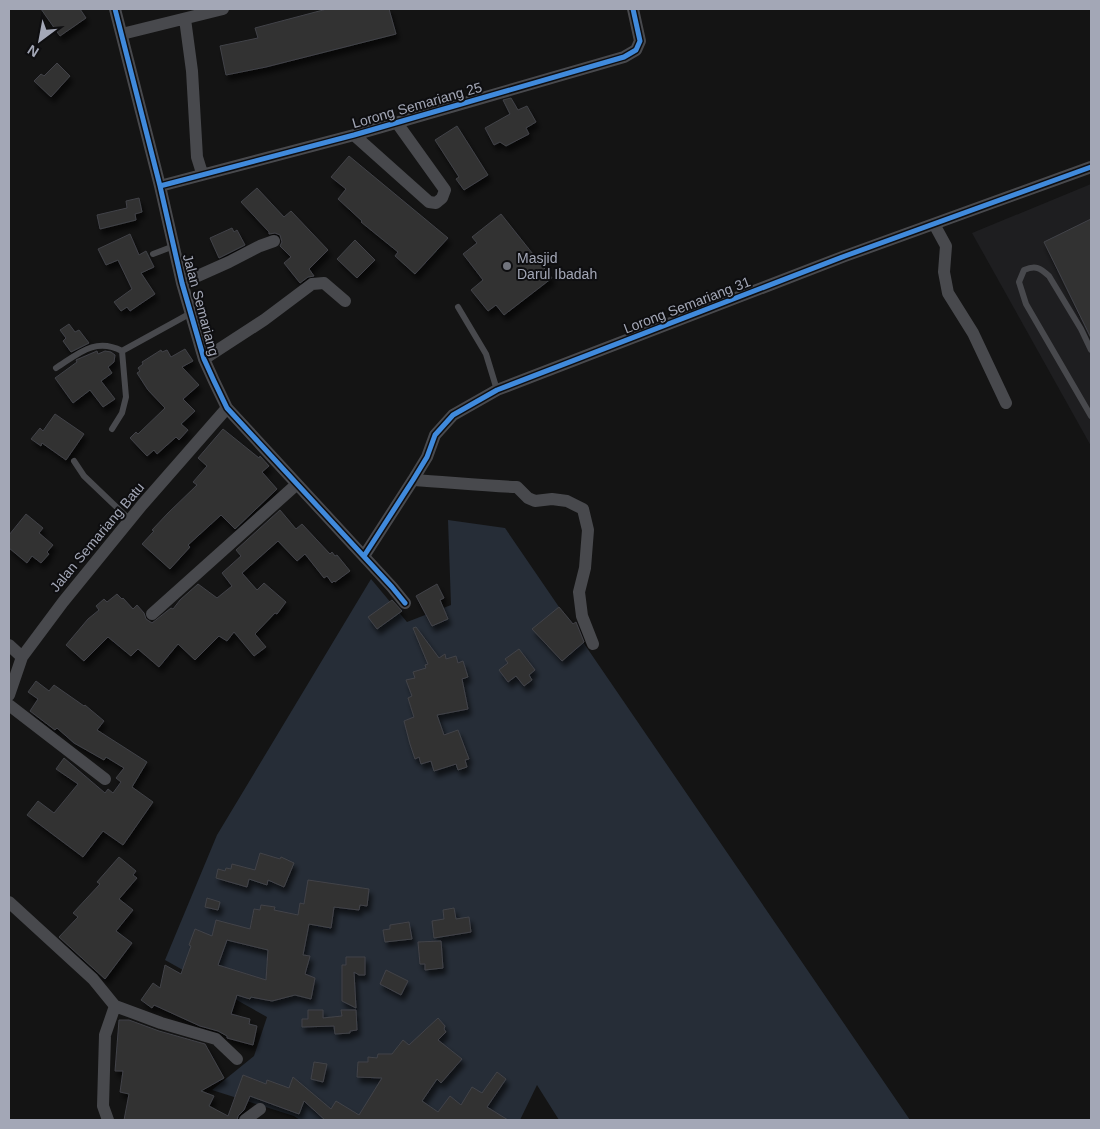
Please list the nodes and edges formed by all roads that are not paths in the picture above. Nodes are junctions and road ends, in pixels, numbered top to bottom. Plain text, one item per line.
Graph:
1 (115, 9) edge
2 (223, 9) edge
3 (634, 9) edge
4 (185, 19) junction
5 (122, 34) junction
6 (397, 123) junction
7 (354, 135) junction
8 (1091, 167) edge
9 (202, 174) junction
10 (160, 186) junction
11 (934, 224) junction
12 (274, 241) dead end
13 (174, 246) junction
14 (153, 254) dead end
15 (182, 283) junction
16 (345, 301) dead end
17 (458, 307) dead end
18 (191, 313) junction
19 (1091, 350) edge
20 (122, 351) junction
21 (204, 359) junction
22 (56, 368) dead end
23 (497, 390) junction
24 (1006, 403) dead end
25 (227, 408) junction
26 (1091, 416) edge
27 (112, 429) dead end
28 (74, 461) dead end
29 (413, 480) junction
30 (297, 484) junction
31 (130, 520) junction
32 (364, 556) junction
33 (405, 603) dead end
34 (152, 614) dead end
35 (593, 644) dead end
36 (9, 645) edge
37 (22, 657) junction
38 (9, 695) edge
39 (9, 705) edge
40 (105, 779) dead end
41 (9, 902) edge
42 (114, 1006) junction
43 (237, 1059) dead end
44 (260, 1109) dead end
45 (108, 1120) edge
46 (245, 1120) edge

1 - 5 street, Jalan Semariang
2 - 4 street
3 - 6 street, Lorong Semariang 25
4 - 5 street
4 - 9 street
5 - 10 street, Jalan Semariang
6 - 7 street, Lorong Semariang 25
6 - 7 street
7 - 9 street, Lorong Semariang 25
8 - 11 street, Lorong Semariang 31
9 - 10 street, Lorong Semariang 25
10 - 13 street, Jalan Semariang
11 - 23 street, Lorong Semariang 31
11 - 24 street
12 - 15 street
13 - 14 lane
13 - 15 street, Jalan Semariang
15 - 18 street, Jalan Semariang
16 - 21 street
17 - 23 lane
18 - 20 lane
18 - 21 street, Jalan Semariang
19 - 26 lane
20 - 22 lane
20 - 27 lane
21 - 25 street, Jalan Semariang
23 - 29 street, Lorong Semariang 31
25 - 30 street, Jalan Semariang
25 - 31 street, Jalan Semariang Batu
28 - 31 lane
29 - 32 street, Lorong Semariang 31
29 - 35 street
30 - 32 street, Jalan Semariang
30 - 34 street
31 - 37 street, Jalan Semariang Batu
32 - 33 street, Jalan Semariang
36 - 37 street
37 - 38 street, Jalan Semariang Batu
39 - 40 street
41 - 42 street
42 - 43 street
42 - 45 street
44 - 46 street

